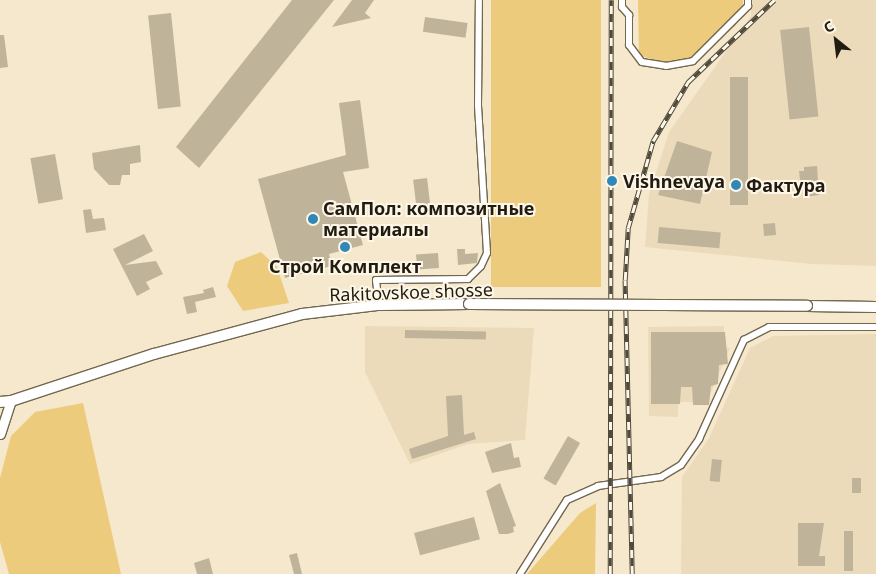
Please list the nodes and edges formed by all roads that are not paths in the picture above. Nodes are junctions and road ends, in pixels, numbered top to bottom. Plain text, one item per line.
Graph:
1 (479, 0) edge
2 (622, 0) edge
3 (748, 0) edge
4 (379, 305) junction
5 (876, 307) edge
6 (876, 327) edge
7 (11, 401) junction
8 (0, 402) edge
9 (0, 434) edge
10 (520, 574) edge

1 - 4 street
2 - 3 street
4 - 5 main road, Rakitovskoe shosse, bridge
4 - 7 main road, Rakitovskoe shosse
6 - 10 street
7 - 8 main road, Rakitovskoe shosse
7 - 9 street

